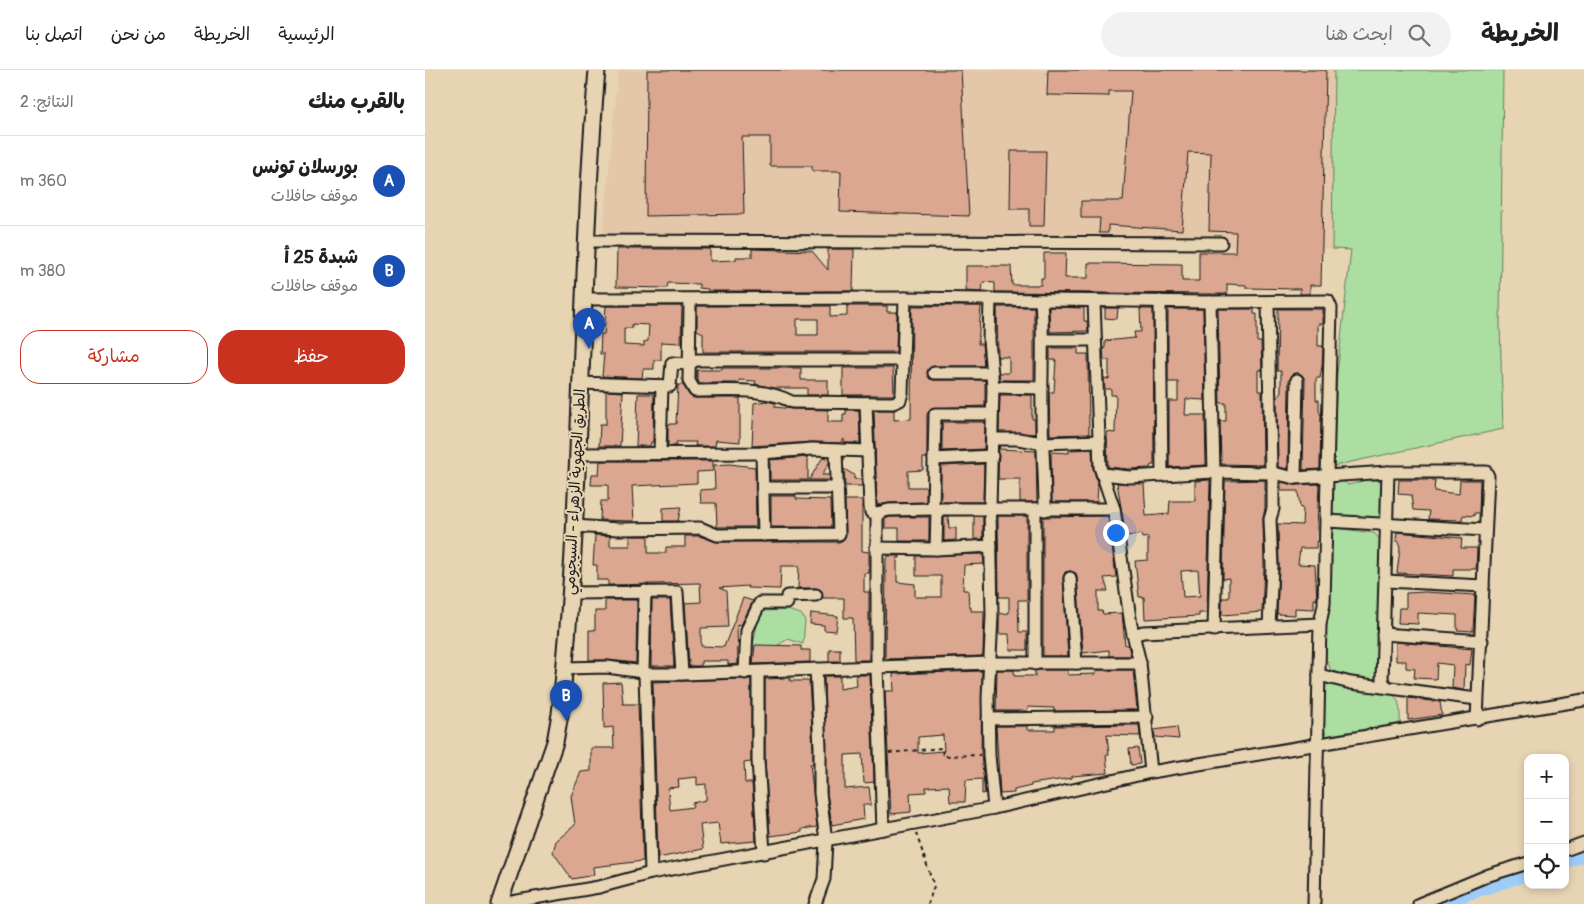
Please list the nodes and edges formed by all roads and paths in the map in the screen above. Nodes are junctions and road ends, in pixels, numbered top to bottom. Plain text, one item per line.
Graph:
1 (597, 70) edge
2 (587, 240) junction
3 (1221, 244) dead end
4 (905, 298) junction
5 (583, 299) junction
6 (990, 299) junction
7 (690, 300) junction
8 (1041, 300) junction
9 (1094, 300) junction
10 (1160, 301) junction
11 (1209, 302) junction
12 (1268, 302) junction
13 (1044, 340) junction
14 (1095, 340) junction
15 (902, 360) junction
16 (689, 364) junction
17 (934, 373) dead end
18 (992, 373) junction
19 (1297, 380) dead end
20 (580, 383) junction
21 (662, 386) junction
22 (993, 387) junction
23 (1042, 388) junction
24 (866, 403) junction
25 (992, 414) junction
26 (993, 439) junction
27 (1100, 441) junction
28 (1043, 443) junction
29 (836, 451) junction
30 (868, 451) junction
31 (660, 452) junction
32 (762, 453) junction
33 (578, 454) junction
34 (992, 456) junction
35 (934, 460) junction
36 (1388, 472) junction
37 (1216, 473) junction
38 (1273, 473) junction
39 (1103, 474) junction
40 (1327, 474) junction
41 (1162, 475) junction
42 (1295, 478) junction
43 (763, 488) junction
44 (838, 488) junction
45 (990, 508) junction
46 (935, 509) junction
47 (1040, 509) junction
48 (1114, 509) junction
49 (877, 513) junction
50 (1327, 520) junction
51 (1387, 523) junction
52 (574, 526) junction
53 (1485, 530) junction
54 (764, 535) junction
55 (991, 546) junction
56 (876, 548) junction
57 (936, 549) junction
58 (1070, 578) dead end
59 (1387, 581) junction
60 (1483, 586) junction
61 (645, 591) junction
62 (569, 592) junction
63 (816, 595) dead end
64 (1320, 624) junction
65 (1269, 626) junction
66 (1214, 630) junction
67 (1383, 634) junction
68 (1133, 635) junction
69 (1482, 641) junction
70 (991, 663) junction
71 (1076, 663) junction
72 (1140, 663) junction
73 (1035, 664) junction
74 (565, 668) junction
75 (816, 668) junction
76 (877, 668) junction
77 (644, 673) junction
78 (745, 673) junction
79 (759, 673) junction
80 (683, 674) junction
81 (1319, 675) junction
82 (1386, 686) junction
83 (1477, 699) junction
84 (1584, 700) edge
85 (1147, 717) junction
86 (989, 719) junction
87 (1477, 719) junction
88 (1317, 745) junction
89 (880, 754) junction
90 (989, 755) junction
91 (1151, 772) junction
92 (994, 808) junction
93 (913, 824) junction
94 (883, 829) junction
95 (826, 840) junction
96 (1584, 843) edge
97 (1569, 849) edge
98 (764, 853) junction
99 (1524, 864) edge
100 (651, 873) junction
101 (499, 904) edge
102 (815, 904) edge
103 (928, 904) edge
104 (1314, 904) edge
105 (1419, 904) edge

1 - 2 main road, الطريق الجهوية الزهراء - السيجومي
2 - 3 street
2 - 5 main road, الطريق الجهوية الزهراء - السيجومي
4 - 6 street
4 - 7 street
4 - 15 street
5 - 7 street
5 - 20 main road, الطريق الجهوية الزهراء - السيجومي
6 - 8 street
6 - 18 street
7 - 16 street
8 - 9 street
8 - 13 street
9 - 10 street
9 - 14 street
10 - 11 street
10 - 41 street
11 - 12 street
11 - 37 street
12 - 38 street
12 - 40 street
13 - 14 street
13 - 23 street
14 - 27 street
15 - 16 street
15 - 24 street
16 - 21 street
16 - 24 street
17 - 18 street
18 - 22 street
19 - 42 street
20 - 21 street
20 - 33 main road, الطريق الجهوية الزهراء - السيجومي
21 - 31 street
22 - 23 street
22 - 25 street
23 - 28 street
24 - 30 street
25 - 26 street
25 - 35 street
26 - 28 street
26 - 34 street
27 - 28 street
27 - 39 street
28 - 47 street
29 - 30 street
29 - 32 street
29 - 44 street
30 - 49 street
31 - 32 street
31 - 33 street
32 - 43 street
33 - 52 main road, الطريق الجهوية الزهراء - السيجومي
34 - 35 street
34 - 45 street
35 - 46 street
36 - 40 street
36 - 51 street
36 - 53 street
37 - 38 street
37 - 41 street
37 - 66 street
38 - 42 street
38 - 65 street
39 - 41 street
39 - 48 street
40 - 42 street
40 - 50 street
43 - 44 street
43 - 54 street
44 - 54 street
45 - 46 street
45 - 47 street
45 - 55 street
46 - 49 street
46 - 57 street
47 - 48 street
47 - 73 street
48 - 68 street
49 - 56 street
50 - 51 street
50 - 64 street
51 - 53 street
51 - 59 street
52 - 54 street
52 - 62 main road, الطريق الجهوية الزهراء - السيجومي
53 - 60 street
55 - 57 street
55 - 70 street
56 - 57 street
56 - 76 street
58 - 71 street
59 - 60 street
59 - 67 street
60 - 69 street
61 - 62 street
61 - 77 street
61 - 80 street
62 - 74 main road, الطريق الجهوية الزهراء - السيجومي
63 - 78 street
64 - 65 street
64 - 81 street
65 - 66 street
66 - 68 street
67 - 69 street
67 - 82 street
68 - 72 street
69 - 83 street
70 - 73 street
70 - 76 street
70 - 86 street
71 - 72 street
71 - 73 street
72 - 85 street
74 - 77 street
74 - 101 main road, الطريق الجهوية الزهراء - السيجومي
75 - 76 street
75 - 79 street
75 - 95 street
76 - 89 street
77 - 80 street
77 - 100 street
78 - 79 street
78 - 80 street
79 - 98 street
81 - 82 street
81 - 88 street
82 - 83 street
83 - 87 street
84 - 87 street
85 - 86 street
85 - 91 street
86 - 90 street
87 - 88 street
88 - 91 street
88 - 104 street
89 - 90 path
89 - 94 street
90 - 92 street
91 - 92 street
92 - 93 street
93 - 94 street
93 - 103 path
94 - 95 street
95 - 98 street
95 - 102 street
96 - 97 street
98 - 100 street
99 - 105 street
100 - 101 street

